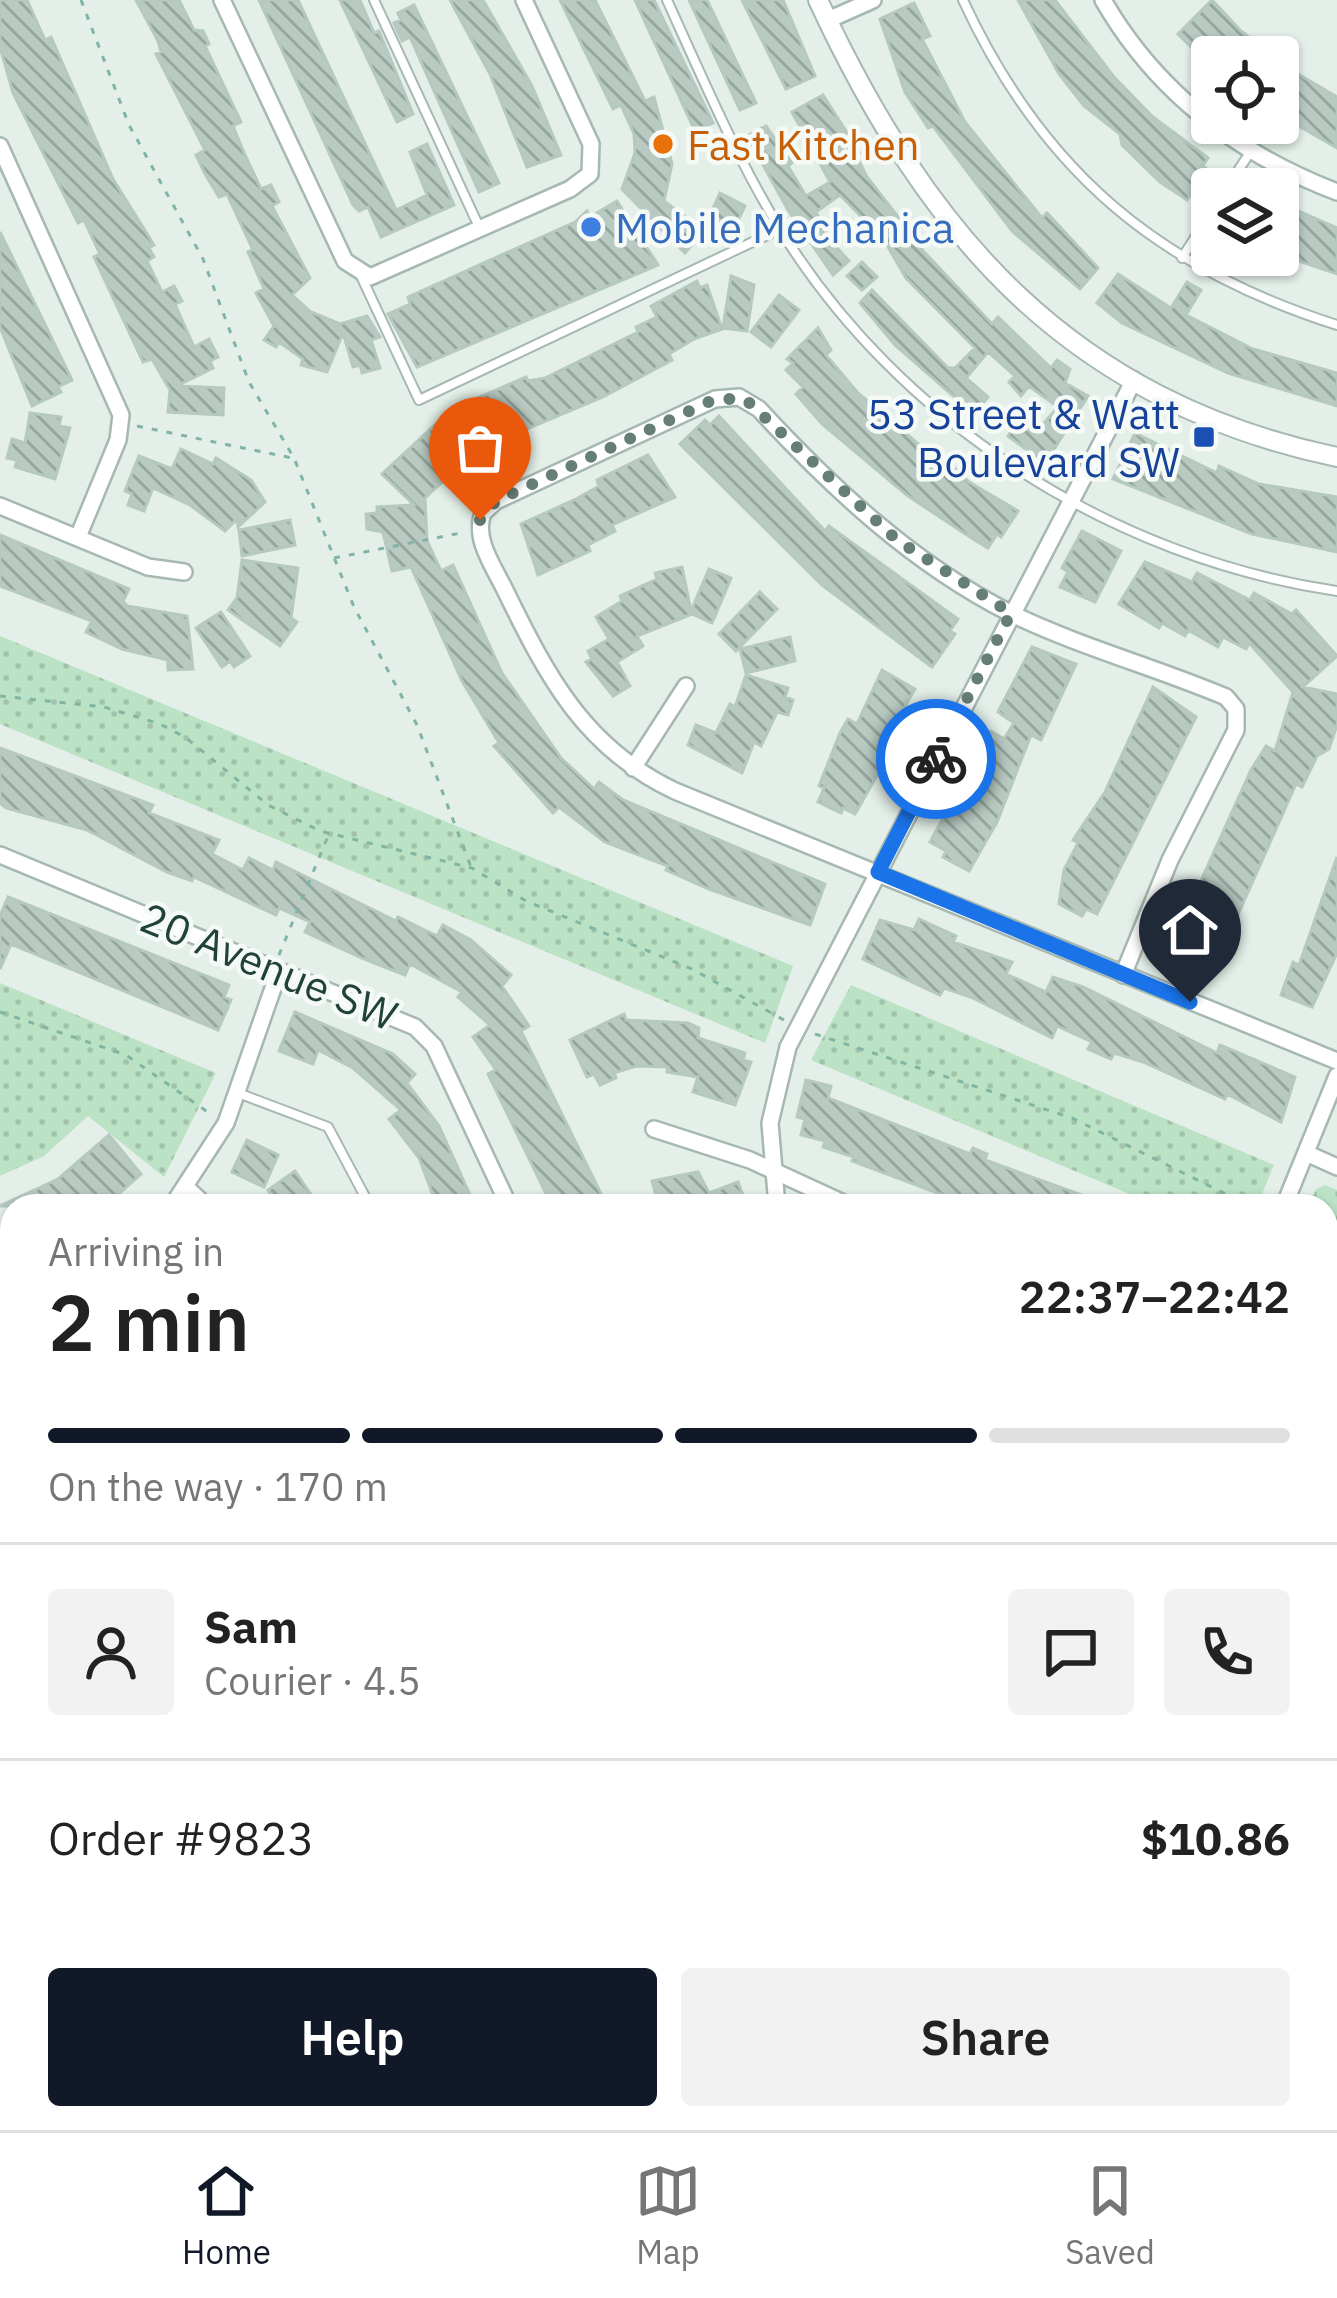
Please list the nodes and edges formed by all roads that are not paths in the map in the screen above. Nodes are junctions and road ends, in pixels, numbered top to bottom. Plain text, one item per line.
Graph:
1 (222, 0) edge
2 (374, 0) edge
3 (524, 0) edge
4 (667, 0) edge
5 (818, 0) edge
6 (873, 0) edge
7 (962, 0) edge
8 (1103, 0) edge
9 (828, 20) junction
10 (0, 146) edge
11 (1251, 151) junction
12 (1240, 168) edge
13 (6, 176) edge
14 (1337, 192) edge
15 (780, 229) junction
16 (481, 230) junction
17 (1191, 244) edge
18 (1182, 258) junction
19 (361, 276) junction
20 (1337, 325) edge
21 (1134, 380) junction
22 (1337, 457) edge
23 (1069, 502) junction
24 (0, 506) edge
25 (78, 537) junction
26 (184, 572) dead end
27 (1337, 592) edge
28 (1011, 613) junction
29 (686, 686) dead end
30 (632, 768) junction
31 (0, 855) edge
32 (878, 872) junction
33 (279, 963) junction
34 (1123, 975) junction
35 (1337, 1061) edge
36 (1337, 1076) edge
37 (237, 1092) junction
38 (654, 1129) dead end
39 (1306, 1153) junction
40 (1337, 1167) edge
41 (771, 1170) junction
42 (188, 1188) junction
43 (183, 1194) edge
44 (194, 1194) edge
45 (364, 1194) edge
46 (503, 1194) edge
47 (775, 1194) edge
48 (824, 1194) edge
49 (1289, 1194) edge

1 - 19 street
2 - 16 lane
3 - 16 street
4 - 15 lane
5 - 9 street
6 - 9 street
7 - 18 lane
8 - 11 street
9 - 21 street
10 - 13 street
11 - 12 lane
11 - 14 street
13 - 25 street
15 - 19 lane
15 - 23 lane
16 - 19 street
17 - 18 lane
18 - 20 lane
21 - 22 street
21 - 23 street
23 - 27 lane
23 - 28 street
24 - 25 street
25 - 26 street
28 - 30 street
28 - 32 street
28 - 34 street
29 - 30 street
30 - 32 street
31 - 33 street, 20 Avenue SW
32 - 34 street
32 - 41 street
33 - 37 street
33 - 46 street, 20 Avenue SW
34 - 35 street
36 - 39 street
37 - 42 street
37 - 45 lane
38 - 41 street
39 - 40 street
39 - 49 street
41 - 47 street
41 - 48 street
42 - 43 street
42 - 44 street

